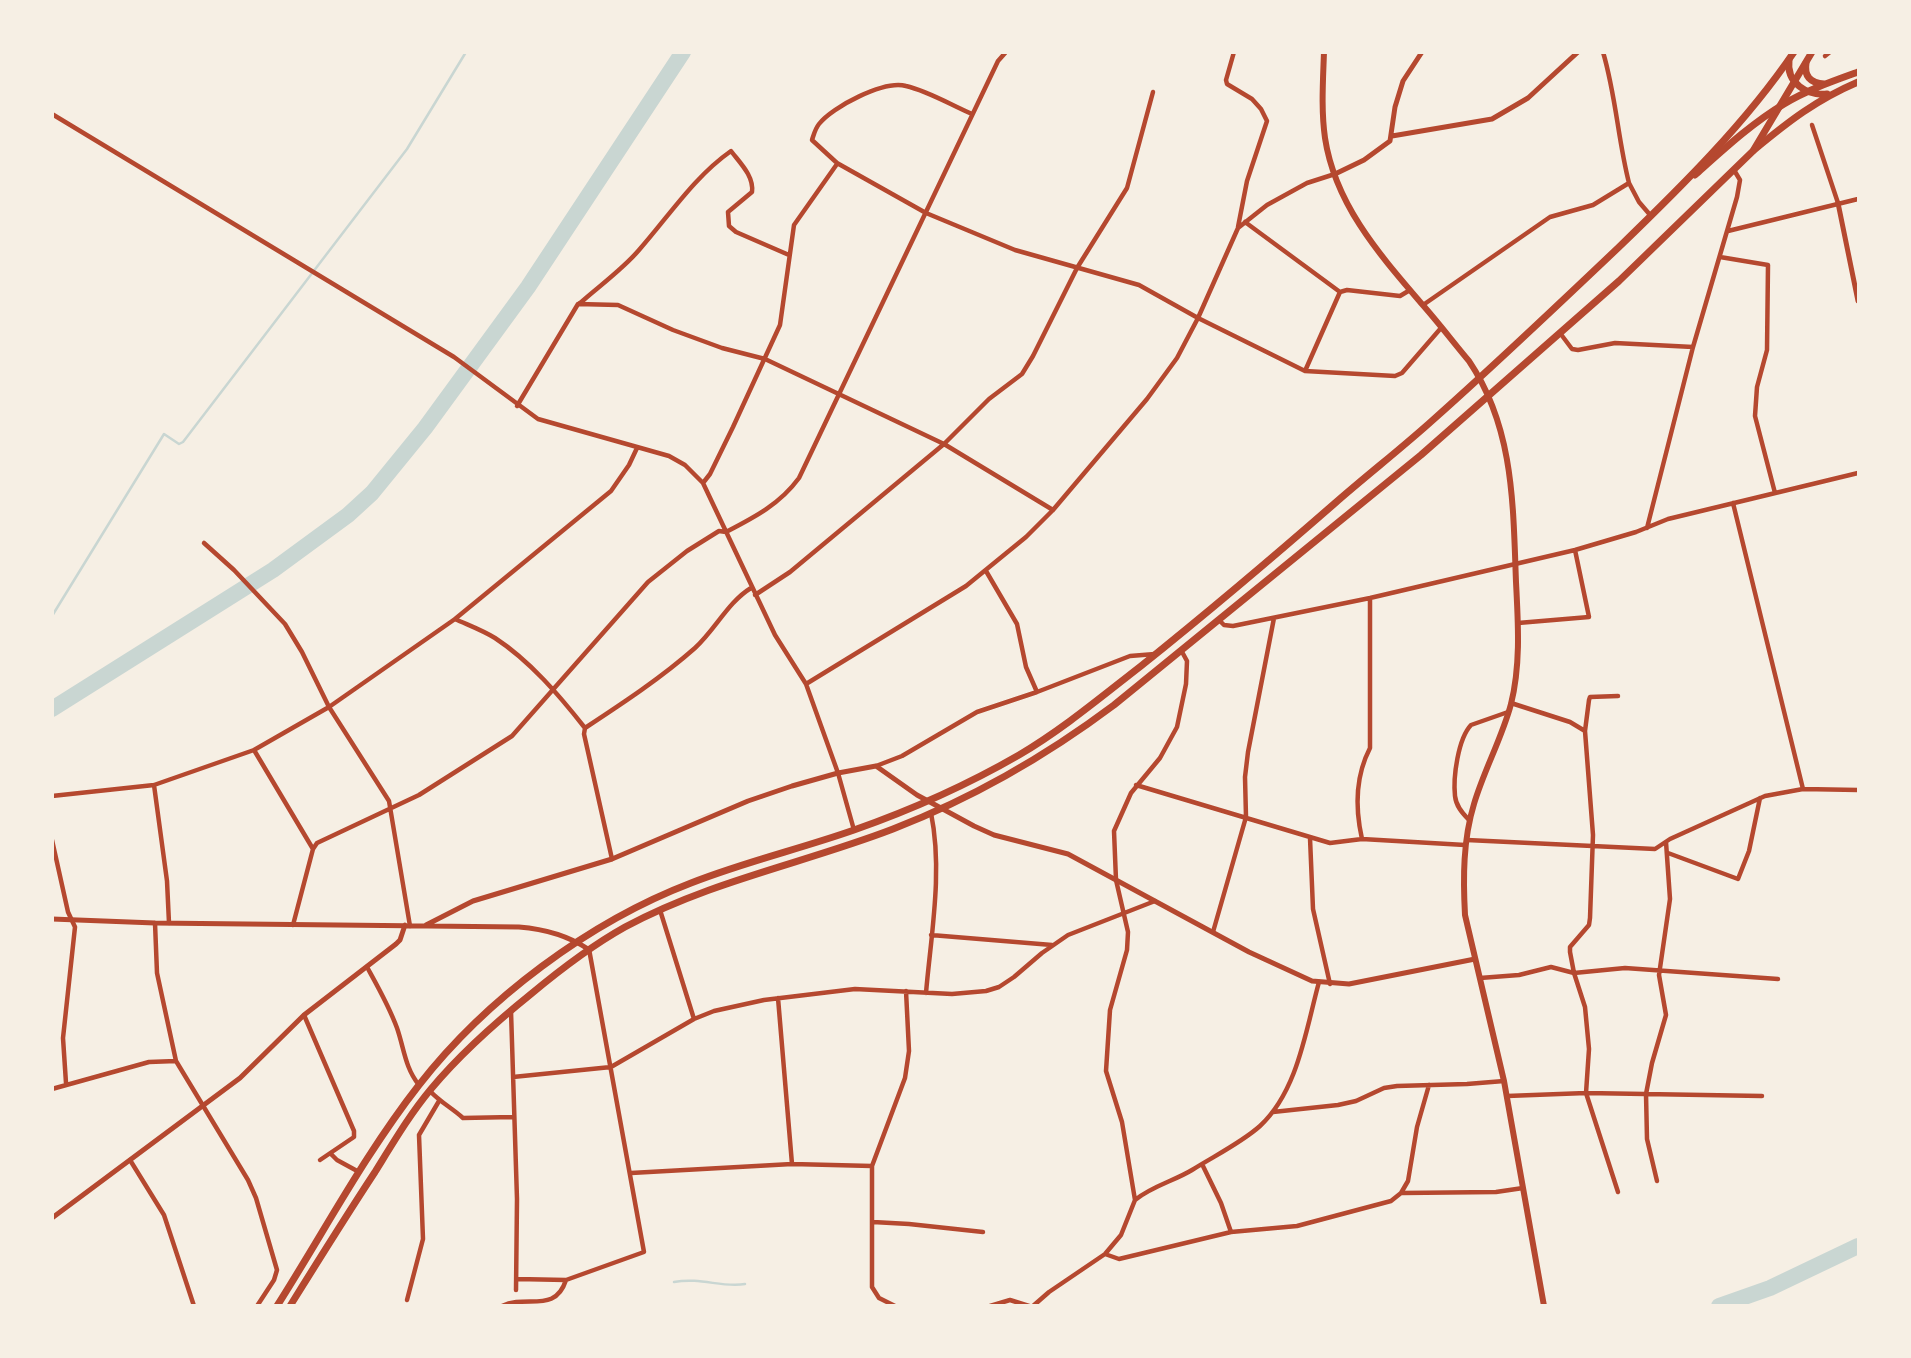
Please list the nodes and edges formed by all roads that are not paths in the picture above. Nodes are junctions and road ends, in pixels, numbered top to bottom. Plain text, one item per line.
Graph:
1 (1006, 52) edge
2 (1234, 52) edge
3 (1324, 52) edge
4 (1422, 52) edge
5 (1578, 52) edge
6 (1603, 52) edge
7 (1794, 52) edge
8 (1812, 52) edge
9 (1789, 60) junction
10 (1807, 62) junction
11 (1858, 72) edge
12 (1794, 82) junction
13 (1858, 82) edge
14 (1828, 84) junction
15 (1153, 92) dead end
16 (1807, 92) junction
17 (1832, 93) junction
18 (1781, 106) junction
19 (52, 114) edge
20 (972, 114) junction
21 (1812, 125) dead end
22 (1392, 136) junction
23 (1754, 151) junction
24 (837, 163) junction
25 (1734, 170) junction
26 (1335, 174) junction
27 (1629, 183) junction
28 (1858, 199) edge
29 (1668, 200) junction
30 (1838, 203) junction
31 (926, 213) junction
32 (1651, 216) junction
33 (1245, 222) junction
34 (1238, 228) junction
35 (1728, 231) junction
36 (789, 255) junction
37 (1720, 257) junction
38 (1077, 268) junction
39 (1410, 290) junction
40 (1340, 292) junction
41 (1858, 301) edge
42 (578, 304) junction
43 (1423, 305) junction
44 (1198, 318) junction
45 (1441, 328) junction
46 (1560, 333) junction
47 (1693, 347) junction
48 (765, 359) junction
49 (1305, 371) junction
50 (1480, 378) junction
51 (839, 395) junction
52 (1488, 396) junction
53 (517, 405) junction
54 (944, 444) junction
55 (637, 448) junction
56 (1858, 473) edge
57 (703, 483) junction
58 (1775, 493) junction
59 (1733, 503) junction
60 (1053, 510) junction
61 (1647, 528) junction
62 (726, 531) junction
63 (204, 543) dead end
64 (1575, 550) junction
65 (1515, 564) junction
66 (986, 571) junction
67 (751, 589) junction
68 (755, 595) junction
69 (1370, 598) junction
70 (1274, 618) junction
71 (455, 619) junction
72 (1218, 619) junction
73 (1518, 623) junction
74 (1180, 650) junction
75 (1156, 654) junction
76 (806, 684) junction
77 (554, 689) junction
78 (1037, 692) junction
79 (1618, 696) dead end
80 (1511, 703) junction
81 (329, 707) junction
82 (1508, 712) junction
83 (585, 727) junction
84 (1585, 731) junction
85 (254, 750) junction
86 (876, 766) junction
87 (838, 773) junction
88 (154, 785) junction
89 (1136, 785) junction
90 (1803, 789) junction
91 (1858, 790) edge
92 (52, 796) edge
93 (1760, 798) junction
94 (929, 801) junction
95 (391, 807) junction
96 (943, 808) junction
97 (931, 813) junction
98 (1246, 817) junction
99 (1470, 820) junction
100 (854, 830) junction
101 (1310, 838) junction
102 (1362, 839) junction
103 (52, 840) edge
104 (1666, 842) junction
105 (1466, 843) junction
106 (1593, 845) junction
107 (313, 849) junction
108 (1668, 853) junction
109 (612, 859) junction
110 (1116, 880) junction
111 (1155, 901) junction
112 (660, 910) junction
113 (1125, 914) junction
114 (52, 919) edge
115 (72, 920) junction
116 (155, 923) junction
117 (169, 923) junction
118 (293, 925) junction
119 (407, 925) junction
120 (426, 925) junction
121 (1213, 932) junction
122 (931, 935) junction
123 (576, 941) junction
124 (1052, 945) junction
125 (588, 948) junction
126 (1475, 959) junction
127 (367, 967) junction
128 (1660, 970) junction
129 (1574, 973) junction
130 (1480, 978) junction
131 (1778, 979) dead end
132 (1319, 982) junction
133 (1330, 984) junction
134 (906, 991) junction
135 (926, 993) junction
136 (778, 998) junction
137 (511, 1010) junction
138 (304, 1016) junction
139 (694, 1019) junction
140 (176, 1061) junction
141 (611, 1067) junction
142 (513, 1077) junction
143 (1504, 1081) junction
144 (66, 1083) junction
145 (419, 1085) junction
146 (1429, 1085) junction
147 (52, 1089) edge
148 (430, 1090) junction
149 (1586, 1093) junction
150 (1646, 1094) junction
151 (1507, 1096) junction
152 (1762, 1096) dead end
153 (439, 1101) junction
154 (202, 1107) junction
155 (1272, 1112) junction
156 (513, 1116) junction
157 (331, 1154) junction
158 (130, 1160) junction
159 (320, 1160) dead end
160 (792, 1164) junction
161 (1202, 1164) junction
162 (872, 1166) junction
163 (360, 1172) junction
164 (631, 1173) junction
165 (1657, 1181) dead end
166 (1523, 1188) junction
167 (1618, 1192) dead end
168 (1401, 1193) junction
169 (1135, 1200) junction
170 (52, 1218) edge
171 (873, 1222) junction
172 (983, 1232) dead end
173 (1231, 1232) junction
174 (1105, 1254) junction
175 (517, 1279) junction
176 (566, 1280) junction
177 (516, 1290) dead end
178 (407, 1300) dead end
179 (194, 1306) edge
180 (257, 1306) edge
181 (277, 1306) edge
182 (290, 1306) edge
183 (502, 1306) edge
184 (895, 1306) edge
185 (989, 1306) edge
186 (1031, 1306) edge
187 (1544, 1306) edge

1 - 20 street
2 - 34 street
3 - 26 main road
4 - 22 street
5 - 22 street
6 - 27 street
7 - 9 main road
8 - 10 main road
9 - 12 main road
9 - 29 main road
10 - 12 main road
10 - 14 main road
11 - 14 main road
12 - 16 main road
12 - 18 main road
13 - 17 main road
14 - 16 main road
15 - 38 street
16 - 17 main road
16 - 18 main road
17 - 23 main road
18 - 23 main road
18 - 29 main road
19 - 53 street
20 - 24 street
20 - 31 street
21 - 30 street
22 - 26 street
23 - 25 main road
24 - 31 street
24 - 36 street
25 - 35 street
25 - 46 main road
26 - 33 street
26 - 39 main road
27 - 32 street
27 - 43 street
28 - 30 street
29 - 32 main road
30 - 35 street
30 - 41 street
31 - 38 street
31 - 51 street
32 - 50 main road
33 - 34 street
33 - 40 street
34 - 44 street
35 - 37 street
36 - 42 street
36 - 48 street
37 - 47 street
37 - 58 street
38 - 44 street
38 - 54 street
39 - 40 street
39 - 43 main road
40 - 49 street
42 - 48 street
42 - 53 street
43 - 45 main road
44 - 49 street
44 - 60 street
45 - 49 street
45 - 50 main road
46 - 47 street
46 - 52 main road
47 - 61 street
48 - 51 street
48 - 57 street
50 - 52 main road
50 - 75 main road
51 - 54 street
51 - 62 street
52 - 65 main road
52 - 72 main road
53 - 55 street
54 - 60 street
54 - 68 street
55 - 57 street
55 - 71 street
56 - 58 street
57 - 62 street
58 - 59 street
59 - 61 street
59 - 90 street
60 - 66 street
61 - 64 street
62 - 67 street
62 - 77 street
63 - 81 street
64 - 65 street
64 - 73 street
65 - 69 street
65 - 73 main road
66 - 76 street
66 - 78 street
67 - 68 street
67 - 83 street
68 - 76 street
69 - 70 street
69 - 102 street
70 - 72 street
70 - 98 street
71 - 77 street
71 - 81 street
72 - 74 main road
73 - 80 main road
74 - 89 street
74 - 96 main road
75 - 78 street
75 - 94 main road
76 - 87 street
77 - 83 street
77 - 95 street
78 - 86 street
79 - 84 street
80 - 82 main road
80 - 84 street
81 - 85 street
81 - 95 street
82 - 99 main road
82 - 99 street
83 - 109 street
84 - 106 street
85 - 88 street
85 - 107 street
86 - 87 street
86 - 94 street
87 - 100 street
87 - 109 street
88 - 92 street
88 - 117 street
89 - 98 street
89 - 110 street
90 - 91 street
90 - 93 street
93 - 104 street
93 - 108 street
94 - 96 street
94 - 100 main road
95 - 107 street
95 - 119 street
96 - 97 main road
96 - 110 street
97 - 112 main road
97 - 122 street
98 - 101 street
98 - 121 street
99 - 105 main road
100 - 123 main road
101 - 102 street
101 - 133 street
102 - 105 street
103 - 115 street
104 - 106 street
104 - 108 street
105 - 106 street
105 - 126 main road
106 - 129 street
107 - 118 street
108 - 128 street
109 - 120 street
110 - 111 street
110 - 113 street
111 - 113 street
111 - 121 street
112 - 125 main road
112 - 139 street
113 - 124 street
113 - 169 street
114 - 115 street
115 - 116 street
115 - 144 street
116 - 117 street
116 - 140 street
117 - 118 street
118 - 119 street
119 - 120 street
119 - 127 street
120 - 123 street
121 - 132 street
122 - 124 street
122 - 135 street
123 - 125 street
123 - 145 main road
124 - 135 street
125 - 137 main road
125 - 141 street
126 - 130 main road
126 - 133 street
127 - 138 street
127 - 145 street
128 - 129 street
128 - 131 street
128 - 150 street
129 - 130 street
129 - 149 street
130 - 143 main road
132 - 133 street
132 - 155 street
134 - 135 street
134 - 136 street
134 - 162 street
136 - 139 street
136 - 160 street
137 - 142 street
137 - 148 main road
138 - 154 street
138 - 157 street
139 - 141 street
140 - 144 street
140 - 154 street
141 - 142 street
141 - 164 street
142 - 156 street
143 - 146 street
143 - 151 main road
144 - 147 street
145 - 163 main road
146 - 155 street
146 - 168 street
148 - 153 street
148 - 182 main road
149 - 150 street
149 - 151 street
149 - 167 street
150 - 152 street
150 - 165 street
151 - 166 main road
153 - 156 street
153 - 178 street
154 - 158 street
154 - 180 street
155 - 161 street
156 - 175 street
157 - 159 street
157 - 163 street
158 - 170 street
158 - 179 street
160 - 162 street
160 - 164 street
161 - 169 street
161 - 173 street
162 - 171 street
163 - 181 main road
164 - 176 street
166 - 168 street
166 - 187 main road
168 - 173 street
169 - 174 street
171 - 172 street
171 - 184 street
173 - 174 street
174 - 186 street
175 - 176 street
175 - 177 street
176 - 183 street
185 - 186 street

